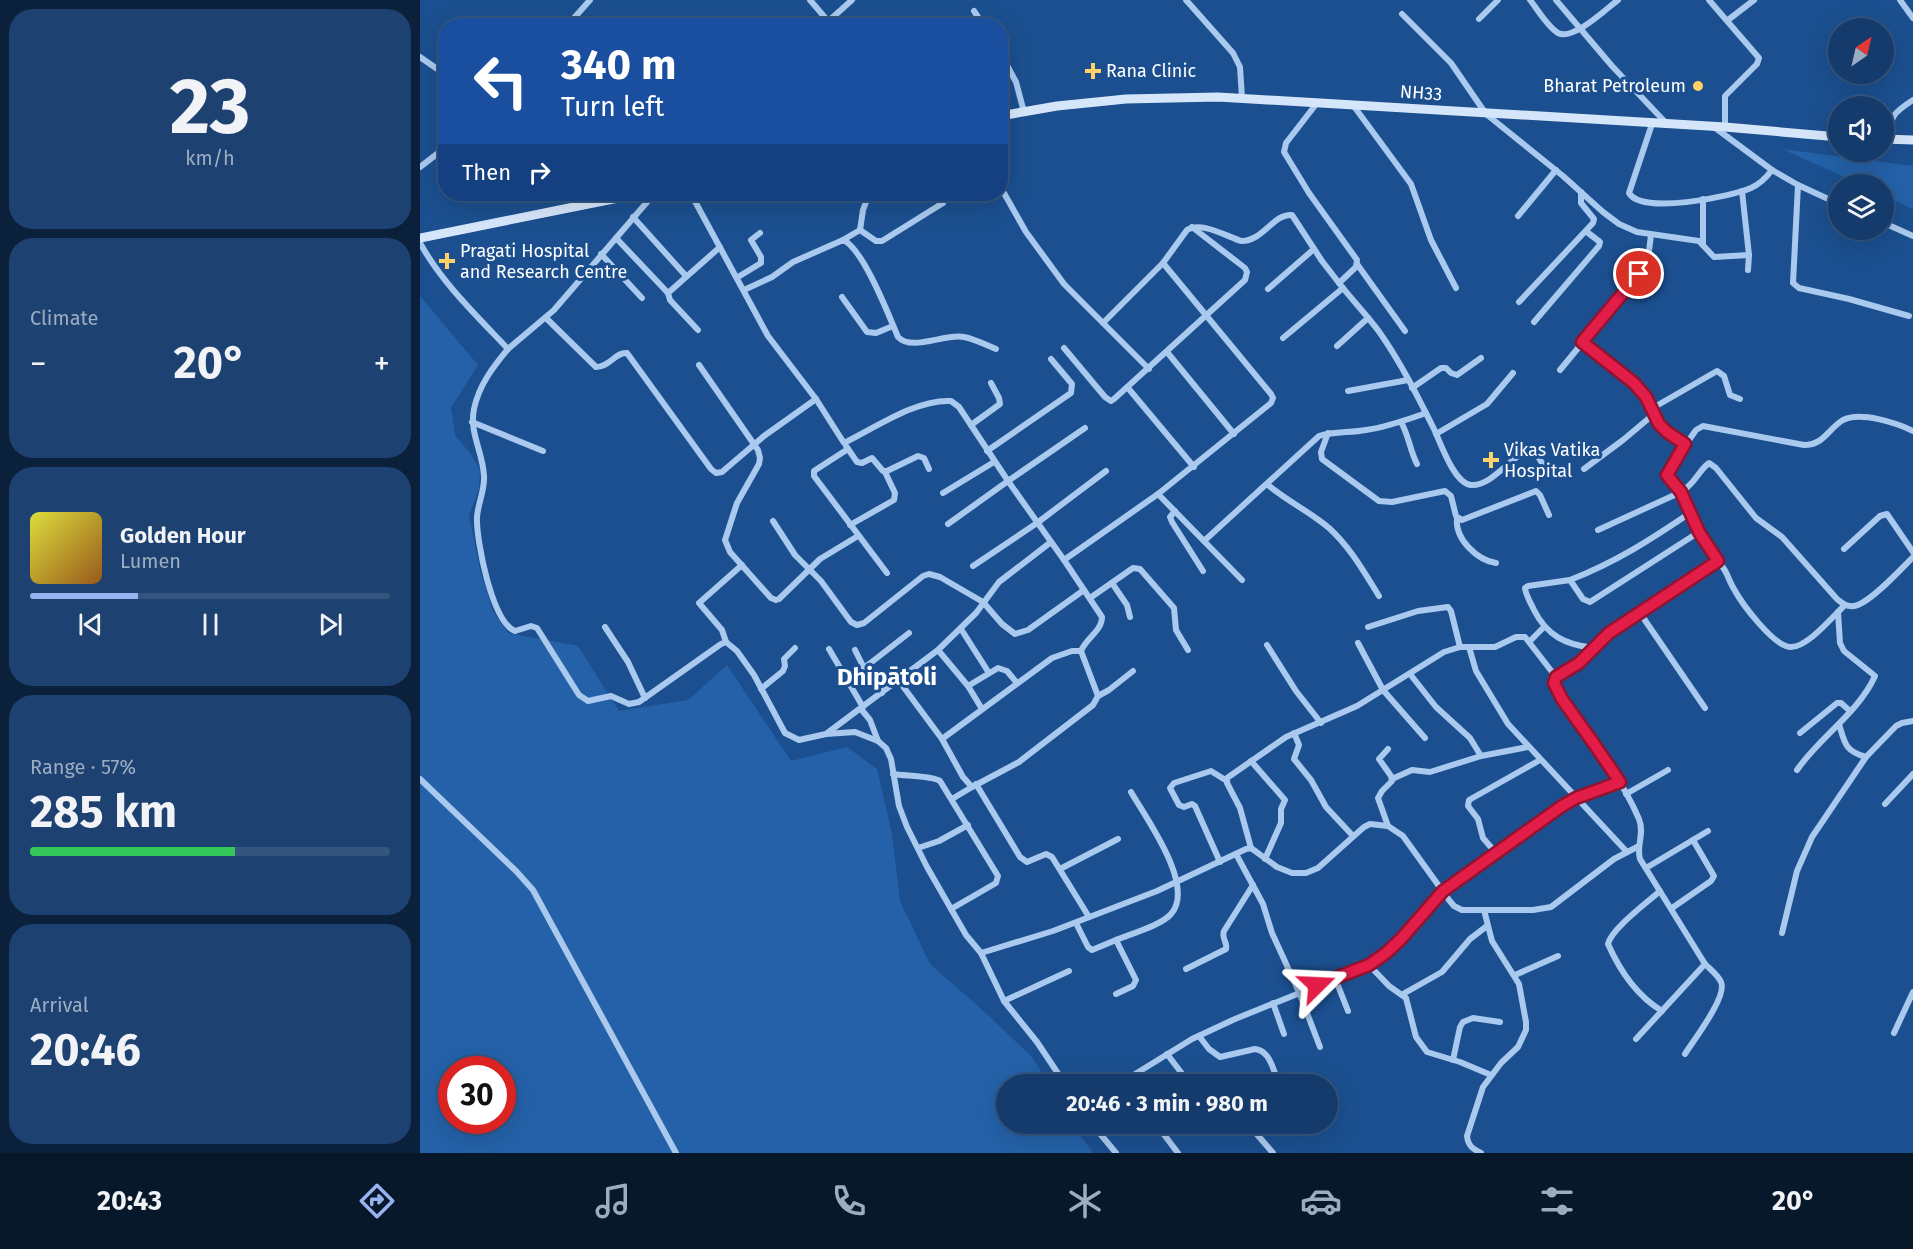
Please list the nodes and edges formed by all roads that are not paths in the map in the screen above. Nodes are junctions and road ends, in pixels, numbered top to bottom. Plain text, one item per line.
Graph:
1 (590, 0) edge
2 (810, 0) edge
3 (852, 0) edge
4 (1186, 0) edge
5 (1498, 0) edge
6 (1530, 0) edge
7 (1556, 0) edge
8 (1618, 0) edge
9 (1709, 0) edge
10 (1755, 0) edge
11 (1900, 0) edge
12 (843, 3) edge
13 (974, 10) dead end
14 (1402, 14) dead end
15 (574, 18) edge
16 (822, 18) edge
17 (830, 18) edge
18 (979, 18) edge
19 (1913, 18) edge
20 (1479, 19) dead end
21 (1728, 20) junction
22 (1580, 29) junction
23 (420, 57) edge
24 (1008, 67) edge
25 (438, 69) edge
26 (1242, 98) junction
27 (1913, 100) edge
28 (1317, 103) junction
29 (1352, 105) junction
30 (1024, 112) junction
31 (1486, 114) junction
32 (1894, 114) edge
33 (1008, 115) edge
34 (1652, 124) junction
35 (1668, 125) junction
36 (1714, 127) junction
37 (1725, 128) junction
38 (1828, 136) edge
39 (1894, 139) edge
40 (1913, 140) edge
41 (438, 153) edge
42 (420, 167) edge
43 (1556, 170) junction
44 (1772, 170) junction
45 (1798, 185) junction
46 (1742, 191) junction
47 (1581, 192) junction
48 (1703, 199) junction
49 (1828, 199) edge
50 (1008, 200) edge
51 (601, 201) edge
52 (648, 201) edge
53 (695, 201) edge
54 (867, 201) edge
55 (943, 203) dead end
56 (1518, 216) dead end
57 (633, 217) junction
58 (1192, 227) junction
59 (1894, 228) edge
60 (860, 230) junction
61 (1587, 232) junction
62 (760, 233) dead end
63 (1652, 235) junction
64 (1913, 236) edge
65 (420, 237) edge
66 (616, 238) junction
67 (843, 240) junction
68 (420, 243) edge
69 (1703, 245) junction
70 (720, 247) junction
71 (1314, 249) junction
72 (601, 254) junction
73 (1749, 255) junction
74 (1163, 262) junction
75 (1357, 264) junction
76 (1748, 270) dead end
77 (686, 276) junction
78 (738, 277) junction
79 (1341, 286) junction
80 (1456, 288) dead end
81 (1268, 289) dead end
82 (744, 291) junction
83 (668, 293) junction
84 (842, 297) dead end
85 (642, 298) dead end
86 (1519, 302) dead end
87 (1206, 316) junction
88 (1910, 316) dead end
89 (546, 318) junction
90 (1368, 318) junction
91 (1534, 322) dead end
92 (1103, 323) junction
93 (893, 326) junction
94 (698, 330) dead end
95 (1405, 331) dead end
96 (1283, 338) dead end
97 (1582, 342) junction
98 (1336, 346) dead end
99 (1064, 348) dead end
100 (508, 349) junction
101 (996, 349) dead end
102 (1167, 352) junction
103 (1481, 358) dead end
104 (1051, 359) dead end
105 (699, 365) dead end
106 (1149, 369) junction
107 (1560, 370) dead end
108 (1513, 373) dead end
109 (1408, 380) junction
110 (991, 383) dead end
111 (1128, 388) junction
112 (1412, 388) junction
113 (1348, 391) dead end
114 (816, 399) junction
115 (1740, 399) dead end
116 (1652, 411) junction
117 (1426, 413) junction
118 (472, 422) junction
119 (1401, 422) junction
120 (971, 425) junction
121 (1085, 428) dead end
122 (1913, 430) edge
123 (1329, 433) junction
124 (1234, 434) junction
125 (1436, 434) junction
126 (754, 444) junction
127 (1685, 444) junction
128 (846, 446) junction
129 (543, 451) dead end
130 (987, 451) junction
131 (994, 462) junction
132 (1418, 464) dead end
133 (1194, 467) junction
134 (929, 469) dead end
135 (1584, 469) dead end
136 (1106, 471) dead end
137 (1547, 471) dead end
138 (885, 472) junction
139 (1008, 482) junction
140 (1268, 484) junction
141 (1681, 492) junction
142 (943, 493) dead end
143 (1158, 494) junction
144 (1175, 511) junction
145 (1690, 513) junction
146 (1549, 515) dead end
147 (1457, 519) junction
148 (773, 521) dead end
149 (948, 524) dead end
150 (1037, 524) junction
151 (850, 525) junction
152 (1598, 530) dead end
153 (1699, 532) junction
154 (858, 536) junction
155 (1204, 541) junction
156 (1051, 542) junction
157 (1844, 549) dead end
158 (1913, 552) edge
159 (1913, 557) edge
160 (1064, 560) junction
161 (1718, 561) junction
162 (1496, 563) dead end
163 (742, 565) junction
164 (973, 566) dead end
165 (809, 569) junction
166 (1203, 571) dead end
167 (887, 573) dead end
168 (1242, 580) dead end
169 (1570, 580) junction
170 (1112, 583) junction
171 (1084, 590) junction
172 (1379, 596) dead end
173 (1090, 598) junction
174 (983, 602) junction
175 (1845, 605) junction
176 (1838, 612) junction
177 (1640, 613) junction
178 (1130, 617) dead end
179 (605, 627) dead end
180 (1368, 627) dead end
181 (1544, 627) junction
182 (961, 629) junction
183 (909, 633) dead end
184 (1530, 641) junction
185 (726, 642) junction
186 (1358, 643) dead end
187 (1267, 645) dead end
188 (1460, 647) junction
189 (1469, 647) junction
190 (795, 648) dead end
191 (1594, 648) junction
192 (829, 649) dead end
193 (855, 650) dead end
194 (938, 650) junction
195 (1188, 650) dead end
196 (1081, 651) junction
197 (864, 668) junction
198 (1132, 671) dead end
199 (989, 673) junction
200 (1410, 674) junction
201 (1556, 677) junction
202 (899, 681) junction
203 (1017, 683) junction
204 (968, 686) junction
205 (761, 689) junction
206 (1383, 690) junction
207 (882, 693) junction
208 (1098, 696) junction
209 (645, 698) junction
210 (862, 708) junction
211 (1705, 708) dead end
212 (982, 709) junction
213 (1850, 711) junction
214 (1913, 721) edge
215 (1321, 723) junction
216 (1839, 724) junction
217 (1294, 733) junction
218 (1800, 733) dead end
219 (826, 735) junction
220 (1425, 738) dead end
221 (942, 739) junction
222 (878, 741) junction
223 (1528, 747) junction
224 (1388, 749) dead end
225 (1481, 756) junction
226 (1866, 758) junction
227 (1540, 760) junction
228 (1251, 761) junction
229 (1668, 770) dead end
230 (1797, 770) dead end
231 (893, 774) junction
232 (1913, 774) edge
233 (420, 779) edge
234 (1392, 779) junction
235 (1227, 781) junction
236 (1620, 782) junction
237 (974, 785) junction
238 (1131, 792) dead end
239 (1626, 794) junction
240 (1576, 798) junction
241 (952, 799) junction
242 (1885, 804) dead end
243 (968, 825) junction
244 (1388, 826) junction
245 (1708, 831) dead end
246 (1353, 836) junction
247 (1118, 839) dead end
248 (1693, 840) junction
249 (1639, 846) junction
250 (918, 848) junction
251 (1251, 848) junction
252 (1627, 852) junction
253 (1496, 853) junction
254 (1236, 854) junction
255 (1265, 859) junction
256 (1220, 862) junction
257 (1646, 868) junction
258 (1060, 869) junction
259 (1176, 882) junction
260 (1253, 885) junction
261 (1443, 891) junction
262 (1660, 891) junction
263 (1672, 908) junction
264 (951, 909) junction
265 (1484, 910) junction
266 (1089, 917) junction
267 (1076, 922) junction
268 (1487, 926) junction
269 (1782, 933) dead end
270 (1116, 940) junction
271 (981, 953) junction
272 (1558, 956) dead end
273 (1705, 963) junction
274 (1369, 965) junction
275 (1186, 969) dead end
276 (1069, 971) dead end
277 (1515, 975) junction
278 (1335, 978) junction
279 (1299, 992) junction
280 (1913, 992) edge
281 (1116, 994) dead end
282 (1402, 994) junction
283 (1004, 1001) junction
284 (1273, 1003) junction
285 (1348, 1011) dead end
286 (1662, 1011) junction
287 (1500, 1022) dead end
288 (1894, 1033) dead end
289 (1284, 1034) dead end
290 (1199, 1036) junction
291 (1636, 1039) dead end
292 (1320, 1047) dead end
293 (1167, 1054) junction
294 (1685, 1054) dead end
295 (1454, 1060) junction
296 (1275, 1073) dead end
297 (1059, 1074) edge
298 (1135, 1074) edge
299 (1182, 1074) edge
300 (1491, 1075) junction
301 (1100, 1134) edge
302 (1164, 1134) edge
303 (1257, 1134) edge
304 (676, 1153) edge
305 (1116, 1153) edge
306 (1178, 1153) edge
307 (1273, 1153) edge
308 (1481, 1153) edge

1 - 15 street
2 - 16 street
3 - 12 street
4 - 26 street
5 - 20 street
6 - 22 street
7 - 22 street
8 - 22 street
9 - 21 street
10 - 21 street
11 - 19 street
12 - 17 street
13 - 18 street
14 - 31 street
21 - 37 street
22 - 35 street
23 - 25 street
24 - 30 street
26 - 28 main road, NH33
26 - 30 main road, NH33
27 - 32 street
28 - 29 main road, NH33
28 - 75 street
29 - 31 main road, NH33
29 - 80 street
30 - 33 main road, NH33
31 - 34 main road, NH33
31 - 43 street
34 - 35 main road, NH33
34 - 48 street
35 - 36 main road, NH33
36 - 37 main road, NH33
36 - 44 street
37 - 38 main road, NH33
39 - 40 main road
41 - 42 street
43 - 47 street
43 - 56 street
44 - 45 street
44 - 46 street
45 - 49 street
45 - 88 street
46 - 48 street
46 - 73 street
47 - 61 street
47 - 63 street
48 - 69 street
50 - 92 street
51 - 65 main road
52 - 57 street
53 - 70 street
54 - 60 street
55 - 60 street
57 - 66 street
57 - 77 street
58 - 71 street
58 - 74 street
58 - 87 street
59 - 64 street
60 - 67 street
61 - 86 street
61 - 91 street
62 - 78 street
63 - 69 street
63 - 97 street
66 - 72 street
66 - 83 street
67 - 82 street
67 - 93 street
68 - 100 street
69 - 73 street
70 - 77 street
70 - 78 street
71 - 79 street
71 - 81 street
72 - 85 street
72 - 89 street
73 - 76 street
74 - 87 street
74 - 92 street
75 - 79 street
75 - 95 street
77 - 83 street
78 - 82 street
79 - 90 street
79 - 96 street
82 - 114 street
83 - 94 street
84 - 93 street
87 - 102 street
87 - 124 street
89 - 100 street
89 - 126 street
90 - 98 street
90 - 109 street
92 - 106 street
93 - 101 street
97 - 107 street
97 - 116 street
99 - 111 street
100 - 118 street
102 - 106 street
102 - 124 street
103 - 112 street
104 - 130 street
105 - 126 street
106 - 111 street
108 - 125 street
109 - 112 street
109 - 113 street
110 - 120 street
111 - 133 street
112 - 117 street
114 - 126 street
114 - 128 street
115 - 116 street
116 - 127 street
116 - 135 street
117 - 119 street
117 - 125 street
118 - 129 street
118 - 209 street
119 - 123 street
119 - 132 street
120 - 128 street
120 - 130 street
121 - 139 street
122 - 127 street
123 - 140 street
123 - 147 street
124 - 133 street
125 - 137 street
126 - 163 street
127 - 141 street
128 - 138 street
128 - 151 street
130 - 131 street
131 - 139 street
131 - 142 street
133 - 143 street
134 - 138 street
136 - 150 street
138 - 151 street
139 - 149 street
139 - 150 street
140 - 155 street
140 - 172 street
141 - 145 street
141 - 152 street
141 - 175 street
143 - 144 street
143 - 160 street
144 - 155 street
144 - 166 street
145 - 153 street
145 - 169 street
146 - 147 street
147 - 162 street
148 - 165 street
150 - 156 street
150 - 164 street
151 - 154 street
153 - 161 street
153 - 169 street
154 - 165 street
154 - 167 street
155 - 168 street
156 - 160 street
156 - 174 street
157 - 158 street
159 - 175 street
160 - 171 street
161 - 176 street
161 - 177 street
163 - 165 street
163 - 185 street
165 - 174 street
169 - 181 street
170 - 173 street
170 - 178 street
170 - 195 street
171 - 173 street
171 - 174 street
173 - 196 street
174 - 182 street
175 - 176 street
176 - 213 street
177 - 191 street
177 - 211 street
179 - 209 street
180 - 188 street
181 - 184 street
181 - 191 street
182 - 194 street
182 - 199 street
183 - 197 street
184 - 189 street
184 - 201 street
185 - 205 street
185 - 209 street
186 - 206 street
187 - 215 street
188 - 189 street
188 - 200 street
189 - 223 street
190 - 205 street
191 - 201 street
192 - 210 street
193 - 197 street
194 - 202 street
194 - 204 street
196 - 203 street
196 - 208 street
197 - 207 street
198 - 208 street
199 - 203 street
199 - 204 street
200 - 206 street
200 - 225 street
201 - 236 street
202 - 207 street
202 - 221 street
203 - 212 street
204 - 212 street
205 - 219 street
206 - 215 street
206 - 220 street
207 - 210 street
208 - 237 street
210 - 219 street
210 - 222 street
212 - 221 street
213 - 216 street
213 - 218 street
214 - 226 street
215 - 217 street
216 - 226 street
216 - 230 street
217 - 228 street
217 - 246 street
219 - 222 street
221 - 237 street
222 - 231 street
223 - 225 street
223 - 227 street
224 - 234 street
225 - 234 street
226 - 269 street
227 - 240 street
227 - 253 street
228 - 235 street
228 - 255 street
229 - 239 street
231 - 241 street
231 - 250 street
232 - 242 street
233 - 304 street
234 - 244 street
235 - 251 street
235 - 256 street
236 - 239 street
236 - 240 street
237 - 241 street
237 - 258 street
238 - 259 street
239 - 249 street
240 - 252 street
240 - 253 street
241 - 243 street
243 - 250 street
243 - 264 street
244 - 246 street
244 - 261 street
245 - 248 street
246 - 255 street
247 - 258 street
248 - 257 street
248 - 263 street
249 - 252 street
249 - 257 street
250 - 264 street
251 - 254 street
251 - 255 street
252 - 265 street
253 - 261 street
254 - 256 street
254 - 260 street
256 - 259 street
257 - 262 street
258 - 266 street
259 - 266 street
259 - 270 street
260 - 275 street
260 - 279 street
261 - 265 street
261 - 274 street
262 - 263 street
262 - 286 street
263 - 273 street
264 - 271 street
265 - 268 street
266 - 267 street
267 - 270 street
267 - 271 street
268 - 277 street
268 - 282 street
270 - 281 street
271 - 283 street
272 - 277 street
273 - 286 street
273 - 294 street
274 - 278 street
274 - 282 street
276 - 283 street
277 - 300 street
278 - 279 street
278 - 285 street
279 - 284 street
279 - 292 street
280 - 288 street
282 - 295 street
283 - 297 street
284 - 289 street
284 - 290 street
286 - 291 street
287 - 295 street
290 - 293 street
290 - 296 street
293 - 298 street
293 - 299 street
295 - 300 street
300 - 308 street
301 - 305 street
302 - 306 street
303 - 307 street

